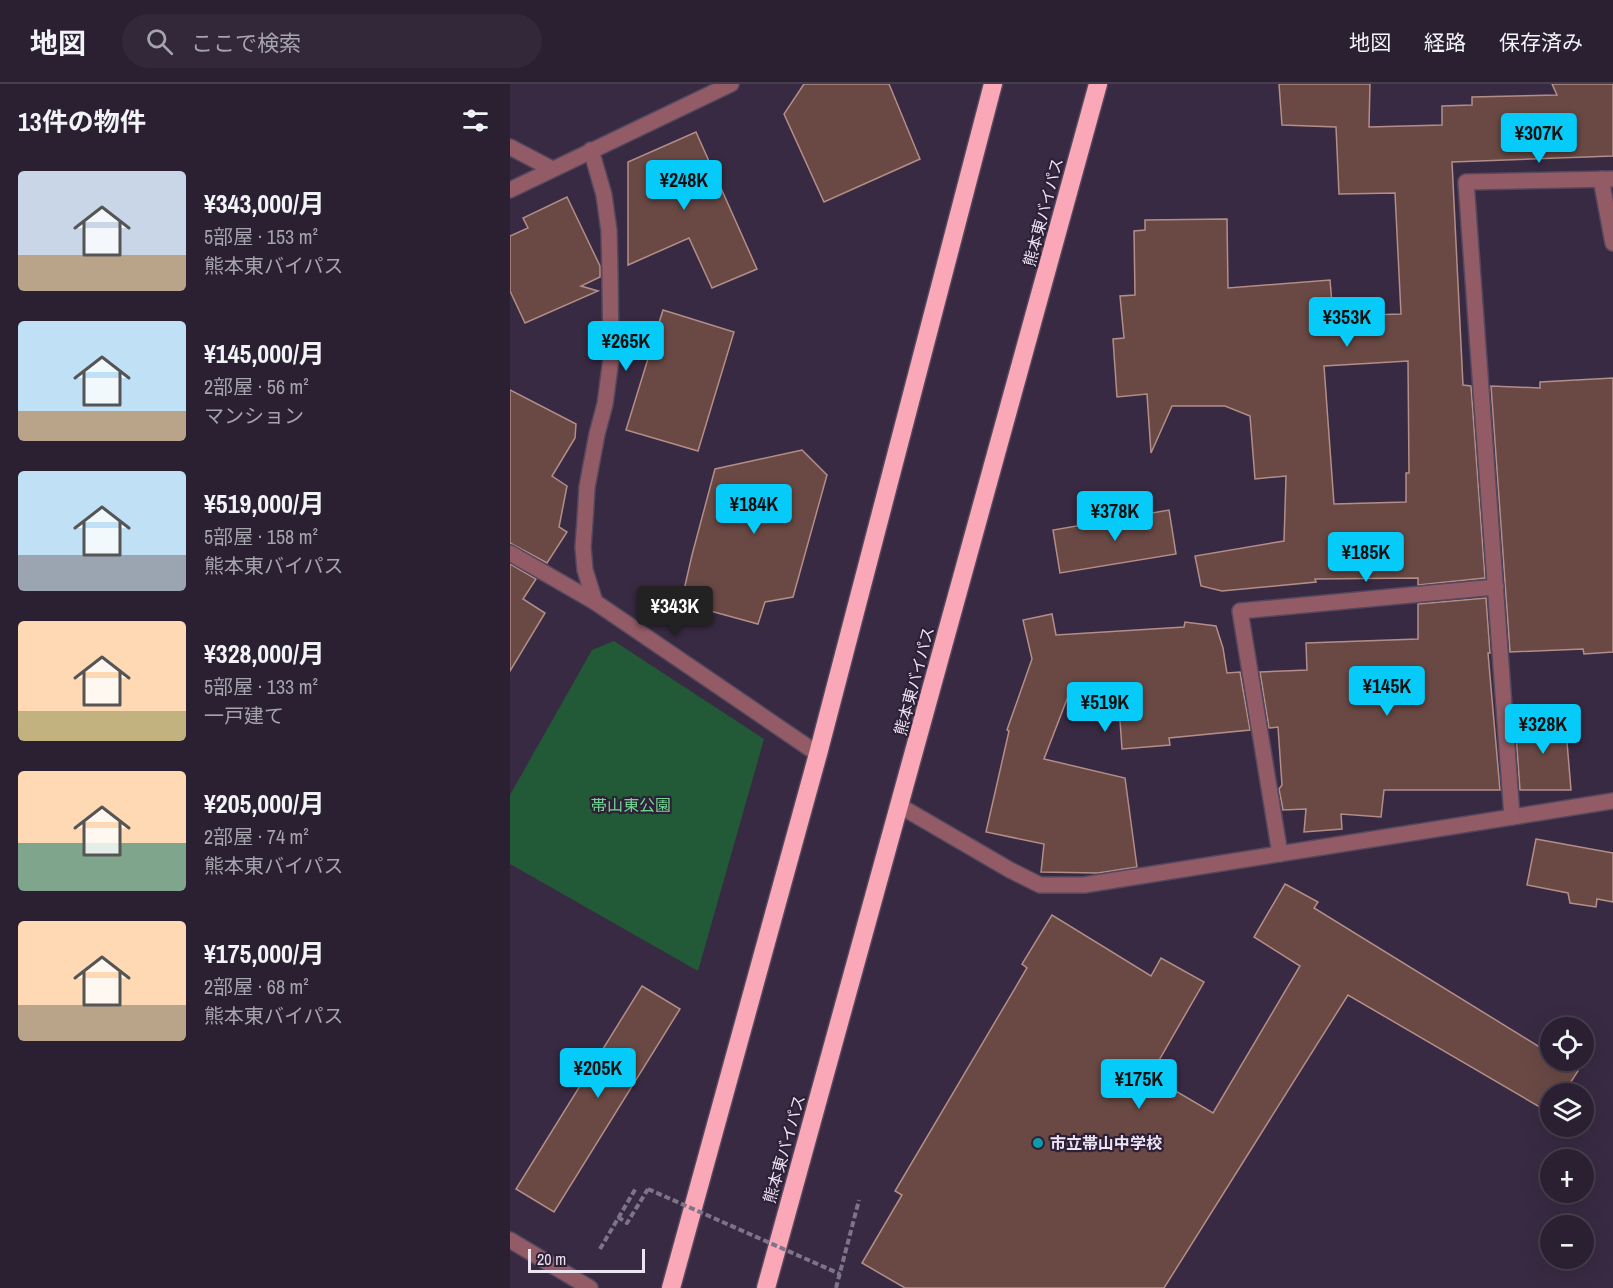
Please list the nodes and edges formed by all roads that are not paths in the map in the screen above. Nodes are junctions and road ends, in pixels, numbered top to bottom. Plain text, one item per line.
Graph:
1 (731, 84) edge
2 (993, 84) edge
3 (1098, 84) edge
4 (510, 147) edge
5 (591, 150) junction
6 (552, 169) junction
7 (1607, 179) edge
8 (510, 190) edge
9 (1613, 243) edge
10 (510, 553) edge
11 (1496, 587) junction
12 (595, 602) junction
13 (818, 754) junction
14 (1613, 801) edge
15 (900, 806) junction
16 (1512, 817) junction
17 (1280, 854) junction
18 (510, 1240) edge
19 (590, 1288) edge
20 (671, 1288) edge
21 (766, 1288) edge

1 - 5 street
2 - 13 highway
3 - 15 highway, 熊本東バイパス
4 - 6 street
5 - 6 street
5 - 12 street
6 - 8 street
7 - 9 street
7 - 11 street
10 - 12 street
11 - 16 street
11 - 17 street
12 - 13 street
13 - 20 highway
14 - 16 street
15 - 17 street
15 - 21 highway, 熊本東バイパス
16 - 17 street
18 - 19 street

